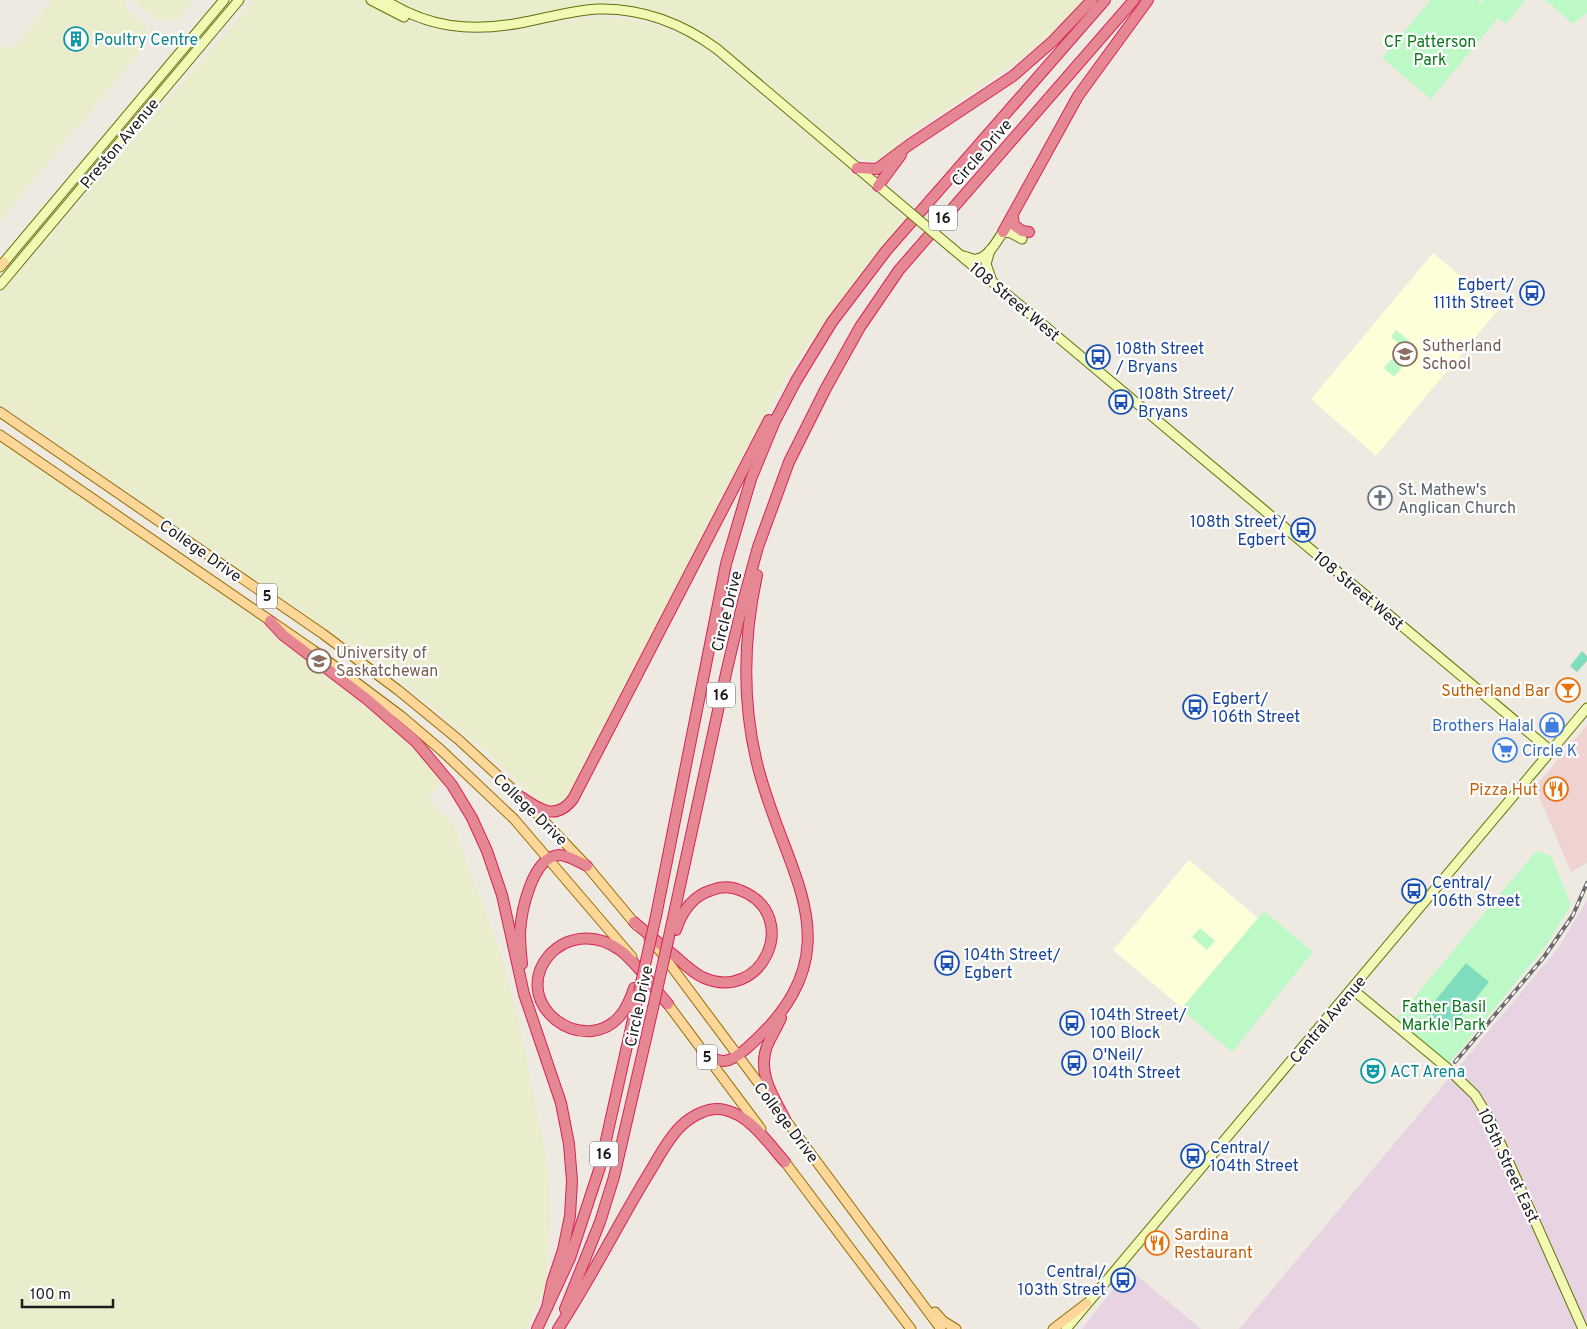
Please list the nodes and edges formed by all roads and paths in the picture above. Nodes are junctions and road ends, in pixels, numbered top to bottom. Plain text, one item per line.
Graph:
1 (224, 0) edge
2 (239, 0) edge
3 (371, 0) edge
4 (385, 0) edge
5 (1092, 0) edge
6 (1105, 0) edge
7 (1134, 0) edge
8 (1148, 0) edge
9 (418, 18) junction
10 (909, 145) junction
11 (856, 168) junction
12 (878, 186) junction
13 (1012, 218) junction
14 (1003, 232) junction
15 (1025, 235) joint
16 (990, 250) junction
17 (957, 252) junction
18 (1, 265) edge
19 (992, 281) junction
20 (0, 285) edge
21 (809, 358) junction
22 (0, 413) edge
23 (0, 435) edge
24 (789, 462) junction
25 (270, 621) junction
26 (1587, 708) edge
27 (1551, 751) junction
28 (521, 797) junction
29 (549, 859) junction
30 (587, 866) junction
31 (634, 922) junction
32 (672, 934) junction
33 (1353, 988) junction
34 (637, 990) junction
35 (790, 999) junction
36 (528, 1004) junction
37 (668, 1004) junction
38 (702, 1050) junction
39 (737, 1056) junction
40 (785, 1119) junction
41 (784, 1162) junction
42 (911, 1288) junction
43 (1087, 1303) junction
44 (547, 1308) junction
45 (537, 1329) edge
46 (557, 1329) edge
47 (912, 1329) edge
48 (941, 1329) edge
49 (956, 1329) edge
50 (1053, 1329) edge
51 (1066, 1329) edge
52 (1583, 1329) edge

1 - 18 street, Preston Avenue
2 - 20 street, Preston Avenue
3 - 9 street, 108 Street West
4 - 9 street, 108 Street West
5 - 10 highway
6 - 21 highway, Circle Drive / 16
7 - 24 highway, Circle Drive / 16
8 - 13 highway
9 - 11 street, 108 Street West
10 - 11 highway
10 - 12 highway
11 - 12 street, 108 Street West
12 - 17 street, 108 Street West, bridge
13 - 14 highway
13 - 15 highway
14 - 15 street
14 - 16 street
16 - 17 street
16 - 19 street
17 - 19 street, 108 Street West
19 - 27 street, 108 Street West
21 - 28 highway
21 - 34 highway, Circle Drive / 16, bridge
22 - 28 main road, College Drive / 5
23 - 25 main road, College Drive / 5
24 - 32 highway, Circle Drive / 16
24 - 35 highway
25 - 29 main road, College Drive / 5
25 - 36 highway
26 - 27 street, Central Avenue
27 - 33 street, Central Avenue
28 - 30 main road, College Drive / 5
29 - 30 highway
29 - 36 highway
29 - 37 main road, College Drive / 5
30 - 31 main road, College Drive / 5
31 - 32 highway
31 - 39 main road, College Drive / 5
32 - 46 highway, Circle Drive / 16, bridge
33 - 43 street, Central Avenue
33 - 52 street, 105th Street East
34 - 37 highway
34 - 44 highway, Circle Drive / 16
35 - 39 highway
35 - 40 highway
36 - 44 highway
37 - 38 main road, College Drive / 5
38 - 39 highway
38 - 41 main road, College Drive / 5
39 - 40 main road, College Drive / 5
40 - 42 main road, College Drive / 5
41 - 46 highway
41 - 47 main road, College Drive / 5
42 - 48 main road, College Drive / 5
42 - 49 main road
43 - 50 main road
43 - 51 street, Central Avenue
44 - 45 highway, Circle Drive / 16

